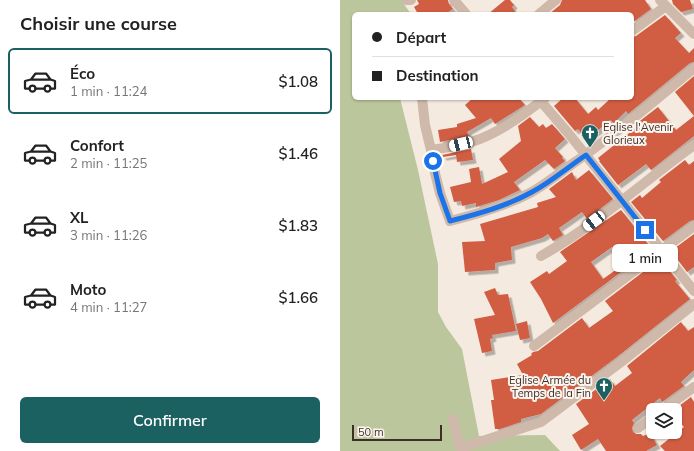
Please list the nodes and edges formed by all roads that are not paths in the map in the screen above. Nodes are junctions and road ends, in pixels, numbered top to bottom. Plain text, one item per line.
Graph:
1 (406, 0) edge
2 (411, 0) edge
3 (454, 0) edge
4 (556, 0) edge
5 (663, 3) edge
6 (464, 12) edge
7 (541, 12) edge
8 (634, 29) edge
9 (694, 34) edge
10 (694, 68) edge
11 (422, 100) edge
12 (540, 100) edge
13 (542, 100) edge
14 (694, 145) edge
15 (431, 150) junction
16 (586, 155) junction
17 (621, 200) junction
18 (694, 226) edge
19 (662, 251) junction
20 (540, 256) dead end
21 (694, 291) edge
22 (694, 304) edge
23 (534, 346) dead end
24 (694, 387) edge
25 (672, 403) edge
26 (453, 419) dead end
27 (646, 422) edge
28 (638, 428) dead end
29 (461, 450) edge

1 - 2 street
3 - 6 street
4 - 7 street
5 - 8 street
5 - 9 street
10 - 16 street
11 - 15 street
12 - 15 street
13 - 16 street
14 - 17 street
15 - 16 street
16 - 17 street
17 - 19 street
17 - 20 street
18 - 19 street
19 - 21 street
19 - 23 street
22 - 29 street
24 - 25 street
26 - 29 street
27 - 28 street

